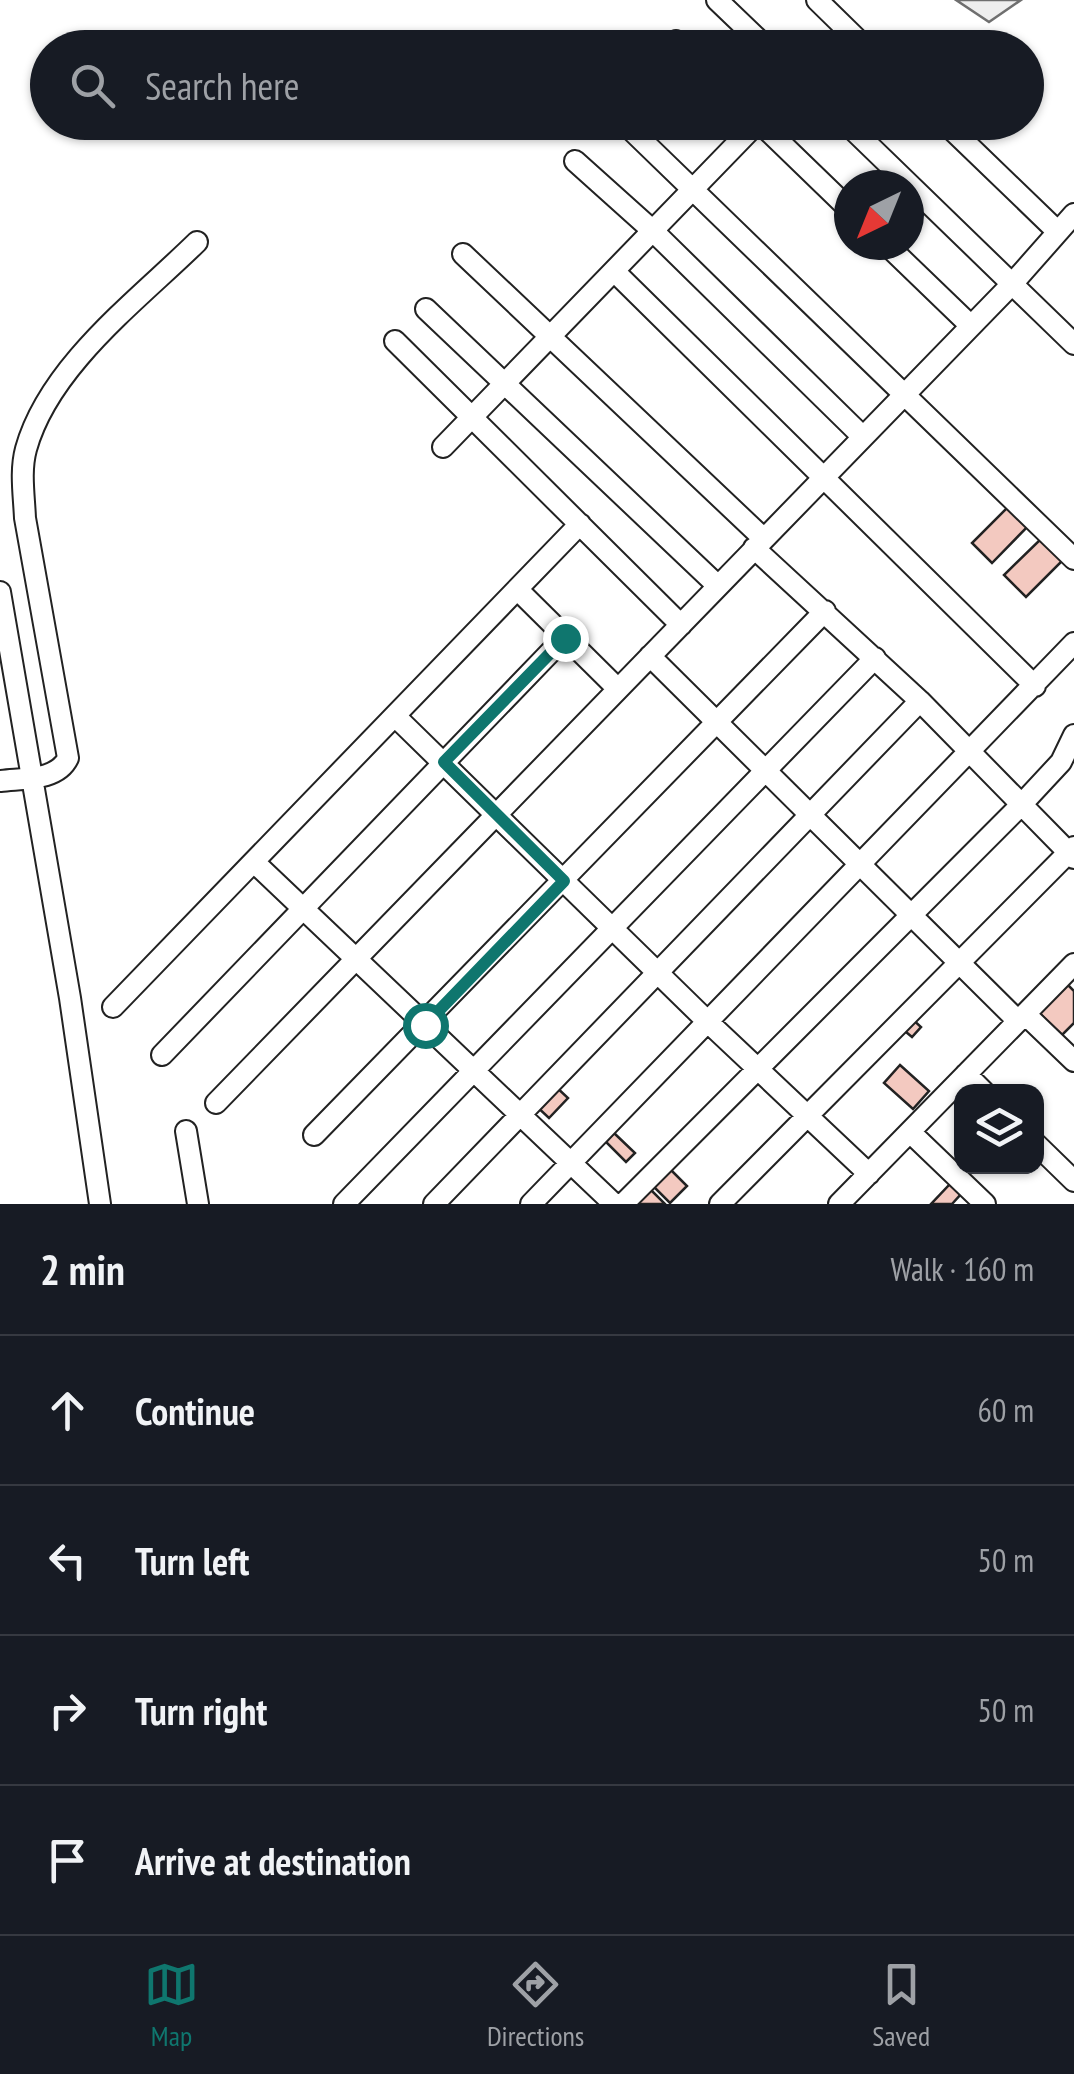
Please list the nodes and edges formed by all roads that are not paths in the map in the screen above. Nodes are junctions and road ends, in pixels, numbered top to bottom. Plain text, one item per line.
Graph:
1 (718, 0) edge
2 (817, 0) edge
3 (749, 30) edge
4 (848, 30) edge
5 (641, 140) edge
6 (741, 140) edge
7 (778, 140) edge
8 (864, 140) edge
9 (963, 140) edge
10 (575, 161) dead end
11 (692, 190) junction
12 (834, 194) edge
13 (1074, 214) edge
14 (653, 231) junction
15 (1058, 232) junction
16 (197, 242) dead end
17 (463, 254) dead end
18 (902, 260) edge
19 (614, 270) junction
20 (1012, 284) junction
21 (426, 309) dead end
22 (971, 326) junction
23 (550, 336) junction
24 (394, 341) dead end
25 (1074, 344) edge
26 (505, 383) junction
27 (904, 395) junction
28 (472, 418) junction
29 (864, 436) junction
30 (443, 446) dead end
31 (824, 477) junction
32 (580, 524) junction
33 (759, 544) junction
34 (1074, 559) edge
35 (718, 586) junction
36 (518, 590) junction
37 (0, 592) edge
38 (825, 611) junction
39 (681, 624) junction
40 (565, 638) junction
41 (1074, 643) edge
42 (4, 648) edge
43 (650, 656) junction
44 (875, 658) junction
45 (1034, 686) junction
46 (618, 689) junction
47 (920, 702) junction
48 (395, 716) junction
49 (717, 723) junction
50 (1074, 735) edge
51 (969, 753) junction
52 (444, 762) junction
53 (764, 770) junction
54 (30, 776) junction
55 (0, 781) edge
56 (1021, 806) junction
57 (496, 814) junction
58 (810, 815) junction
59 (1072, 853) edge
60 (254, 862) junction
61 (861, 866) junction
62 (564, 881) junction
63 (304, 909) junction
64 (912, 916) junction
65 (612, 926) junction
66 (356, 959) junction
67 (959, 962) junction
68 (1074, 964) edge
69 (658, 971) junction
70 (113, 1007) dead end
71 (1022, 1017) junction
72 (708, 1022) junction
73 (425, 1025) junction
74 (162, 1055) dead end
75 (1074, 1061) edge
76 (758, 1069) junction
77 (473, 1071) junction
78 (966, 1074) junction
79 (976, 1084) edge
80 (216, 1103) dead end
81 (520, 1115) junction
82 (808, 1116) junction
83 (186, 1130) dead end
84 (910, 1132) junction
85 (314, 1136) dead end
86 (1044, 1152) edge
87 (570, 1163) junction
88 (868, 1174) junction
89 (1074, 1181) edge
90 (100, 1204) edge
91 (198, 1204) edge
92 (344, 1204) edge
93 (434, 1204) edge
94 (531, 1204) edge
95 (614, 1204) edge
96 (623, 1204) edge
97 (720, 1204) edge
98 (839, 1204) edge
99 (985, 1204) edge

1 - 3 street
2 - 4 street
5 - 11 street
6 - 11 street
7 - 12 street
8 - 20 street
9 - 15 street
10 - 14 street
11 - 14 street
11 - 27 street
13 - 15 street
14 - 19 street
14 - 29 street
15 - 20 street
16 - 54 street
17 - 23 street
18 - 22 street
19 - 23 street
19 - 31 street
20 - 22 street
20 - 25 street
21 - 26 street
22 - 27 street
23 - 26 street
23 - 33 street
24 - 28 street
26 - 28 street
26 - 35 street
27 - 29 street
27 - 34 street
28 - 30 street
28 - 32 street
29 - 31 street
31 - 33 street
31 - 45 street
32 - 36 street
32 - 39 street
33 - 35 street
33 - 38 street
35 - 39 street
36 - 40 street
36 - 48 street
37 - 42 street
38 - 44 street
38 - 49 street
39 - 43 street
40 - 46 street
40 - 52 street
41 - 45 street
42 - 54 street
43 - 46 street
43 - 49 street
44 - 47 street
44 - 53 street
45 - 51 street
46 - 57 street
47 - 51 street
47 - 58 street
48 - 52 street
48 - 60 street
49 - 53 street
49 - 62 street
50 - 56 street
51 - 56 street
51 - 61 street
52 - 57 street
52 - 63 street
53 - 58 street
53 - 65 street
54 - 55 street
54 - 90 street
56 - 59 street
56 - 64 street
57 - 62 street
57 - 66 street
58 - 61 street
58 - 69 street
59 - 67 street
60 - 63 street
60 - 70 street
61 - 64 street
61 - 72 street
62 - 65 street
62 - 73 street
63 - 66 street
63 - 74 street
64 - 67 street
64 - 76 street
65 - 69 street
65 - 77 street
66 - 73 street
66 - 80 street
67 - 71 street
67 - 82 street
68 - 71 street
69 - 72 street
69 - 81 street
71 - 75 street
71 - 78 street
72 - 76 street
72 - 87 street
73 - 77 street
73 - 85 street
76 - 82 street
76 - 96 street
77 - 81 street
77 - 92 street
78 - 79 street
78 - 84 street
81 - 87 street
81 - 93 street
82 - 88 street
82 - 97 street
83 - 91 street
84 - 88 street
84 - 99 street
86 - 89 street
87 - 94 street
87 - 95 street
88 - 98 street

